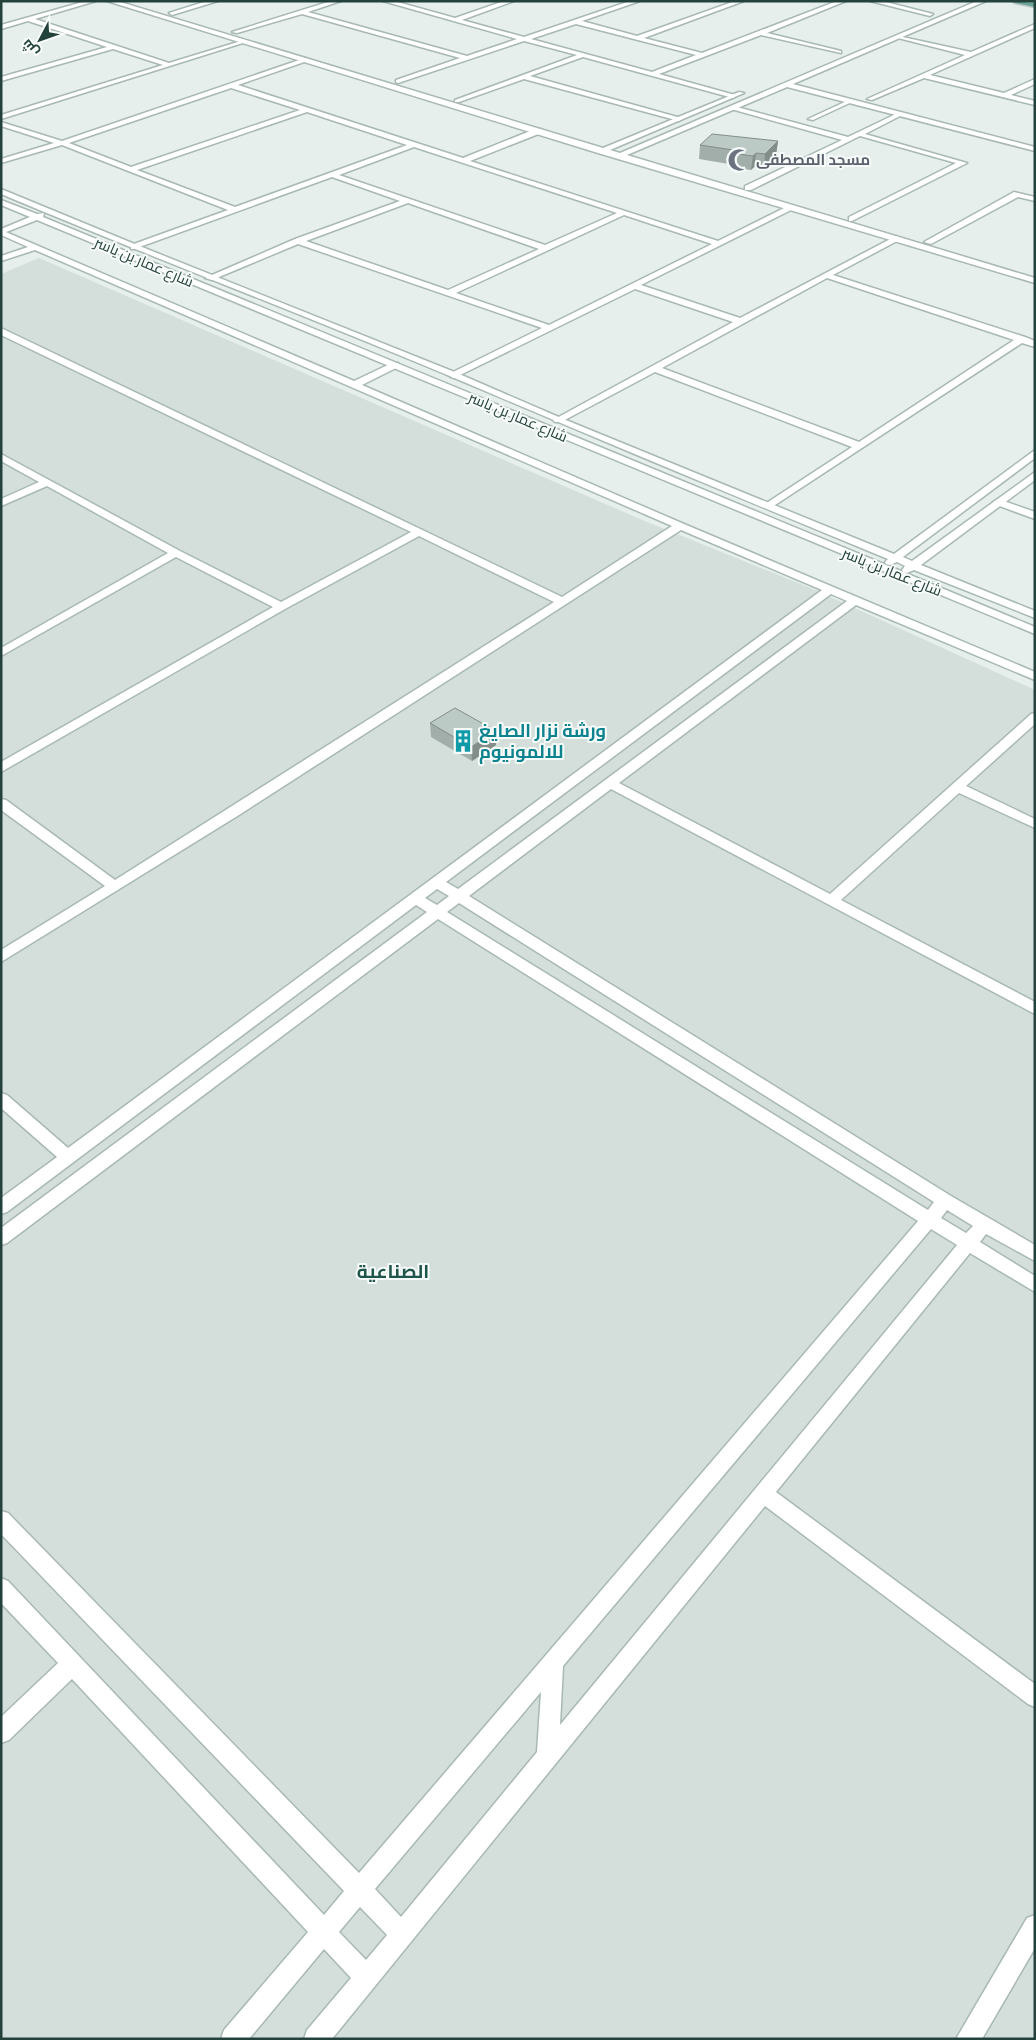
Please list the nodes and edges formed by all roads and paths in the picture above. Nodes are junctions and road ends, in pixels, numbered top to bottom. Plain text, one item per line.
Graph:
1 (94, 1) edge
2 (110, 1) edge
3 (134, 1) edge
4 (215, 1) edge
5 (338, 1) edge
6 (386, 1) edge
7 (511, 1) edge
8 (637, 1) edge
9 (741, 1) edge
10 (843, 1) edge
11 (873, 1) edge
12 (983, 1) edge
13 (1015, 1) edge
14 (1035, 6) edge
15 (938, 11) dead end
16 (302, 12) junction
17 (172, 13) junction
18 (930, 14) junction
19 (921, 18) dead end
20 (28, 20) junction
21 (455, 20) junction
22 (577, 22) junction
23 (1035, 26) edge
24 (1, 27) edge
25 (236, 32) junction
26 (761, 33) junction
27 (1018, 33) junction
28 (900, 36) junction
29 (1035, 37) edge
30 (638, 38) junction
31 (525, 39) junction
32 (243, 42) junction
33 (112, 47) junction
34 (848, 48) dead end
35 (839, 52) junction
36 (971, 54) junction
37 (583, 55) junction
38 (702, 55) junction
39 (831, 56) dead end
40 (467, 58) junction
41 (305, 60) junction
42 (170, 65) junction
43 (8, 69) dead end
44 (21, 74) junction
45 (653, 74) junction
46 (525, 76) junction
47 (782, 76) dead end
48 (922, 76) junction
49 (1, 79) edge
50 (796, 80) junction
51 (398, 81) junction
52 (771, 81) dead end
53 (1035, 81) edge
54 (787, 85) junction
55 (233, 86) junction
56 (748, 90) dead end
57 (733, 96) junction
58 (1004, 96) junction
59 (870, 99) junction
60 (457, 100) junction
61 (851, 101) junction
62 (1035, 103) edge
63 (733, 108) junction
64 (307, 110) junction
65 (900, 114) junction
66 (1, 118) edge
67 (679, 119) junction
68 (811, 119) dead end
69 (1, 124) edge
70 (538, 131) junction
71 (859, 134) junction
72 (848, 139) junction
73 (1035, 142) edge
74 (62, 143) junction
75 (413, 145) junction
76 (611, 147) junction
77 (1035, 149) edge
78 (601, 151) junction
79 (630, 152) junction
80 (619, 156) junction
81 (1, 161) edge
82 (463, 161) junction
83 (132, 170) junction
84 (334, 175) junction
85 (748, 188) junction
86 (1, 191) edge
87 (1035, 199) edge
88 (407, 201) junction
89 (1, 202) edge
90 (794, 207) junction
91 (235, 210) junction
92 (52, 212) junction
93 (623, 213) junction
94 (37, 217) junction
95 (852, 219) junction
96 (1, 232) edge
97 (896, 238) junction
98 (298, 241) junction
99 (928, 242) junction
100 (720, 244) junction
101 (36, 247) junction
102 (134, 248) junction
103 (545, 248) junction
104 (1, 259) edge
105 (1035, 274) edge
106 (828, 276) junction
107 (209, 278) junction
108 (1035, 281) edge
109 (635, 286) junction
110 (450, 292) junction
111 (742, 322) junction
112 (550, 328) junction
113 (2, 333) edge
114 (1022, 339) junction
115 (1035, 344) edge
116 (395, 365) junction
117 (656, 369) junction
118 (454, 375) junction
119 (354, 384) junction
120 (558, 420) junction
121 (860, 446) junction
122 (1035, 454) edge
123 (1, 457) edge
124 (1035, 475) edge
125 (48, 482) junction
126 (998, 502) junction
127 (1, 503) edge
128 (769, 506) junction
129 (1035, 516) edge
130 (680, 526) junction
131 (418, 533) junction
132 (176, 553) junction
133 (895, 558) junction
134 (913, 566) junction
135 (882, 568) junction
136 (900, 575) junction
137 (830, 589) junction
138 (855, 600) junction
139 (562, 601) junction
140 (281, 607) junction
141 (1035, 615) edge
142 (1035, 631) edge
143 (1, 653) edge
144 (1035, 676) edge
145 (1035, 717) edge
146 (1, 768) edge
147 (609, 783) junction
148 (957, 787) junction
149 (1, 803) edge
150 (1035, 824) edge
151 (436, 882) junction
152 (114, 886) junction
153 (458, 896) junction
154 (415, 898) junction
155 (831, 901) junction
156 (437, 912) junction
157 (1, 957) edge
158 (1035, 1009) edge
159 (1, 1099) edge
160 (68, 1157) junction
161 (946, 1201) junction
162 (1, 1207) edge
163 (930, 1219) junction
164 (984, 1224) junction
165 (1, 1238) edge
166 (968, 1242) junction
167 (1035, 1254) edge
168 (1035, 1285) edge
169 (763, 1493) junction
170 (1, 1520) edge
171 (1, 1588) edge
172 (553, 1662) junction
173 (72, 1664) junction
174 (1035, 1697) edge
175 (1, 1732) edge
176 (548, 1755) junction
177 (359, 1890) junction
178 (1035, 1926) edge
179 (324, 1932) junction
180 (402, 1934) junction
181 (366, 1977) junction
182 (233, 2039) edge
183 (316, 2039) edge
184 (968, 2039) edge

1 - 20 street
2 - 32 street
3 - 17 street
4 - 17 street
5 - 16 street
6 - 21 street
7 - 21 street
8 - 22 street
9 - 30 street
10 - 26 street
11 - 18 street
12 - 28 street
13 - 14 main road
15 - 18 street
16 - 25 street
16 - 40 street
17 - 25 street
18 - 19 street
20 - 24 street
20 - 33 street
21 - 31 street
22 - 30 street
22 - 31 street
23 - 27 street
25 - 51 street
26 - 35 street
26 - 38 street
27 - 29 street
27 - 36 street
28 - 36 street
28 - 50 street
30 - 38 street
31 - 37 street
31 - 40 street
32 - 41 street
32 - 42 street
33 - 42 street
33 - 44 street
34 - 35 street
35 - 39 street
36 - 48 street
37 - 45 street
37 - 46 street
38 - 45 street
40 - 51 street
41 - 55 street
41 - 70 street
42 - 66 street
43 - 44 street
44 - 49 street
45 - 57 street
46 - 60 street
46 - 67 street
47 - 50 street
48 - 58 street
48 - 59 street
50 - 54 street
50 - 59 street
51 - 60 street
52 - 54 street
53 - 58 street
54 - 61 street
54 - 63 street
55 - 64 street
55 - 74 street
56 - 57 street
57 - 67 street
58 - 62 street
59 - 73 street
60 - 76 street
61 - 65 street
61 - 68 street
63 - 72 street
63 - 79 street
64 - 75 street
64 - 83 street
65 - 71 street
65 - 77 street
67 - 76 street
69 - 74 street
70 - 78 street
70 - 82 street
71 - 72 street
71 - 95 street
72 - 85 street
74 - 81 street
74 - 83 street
75 - 82 street
75 - 84 street
76 - 78 street
76 - 79 street
78 - 80 street
79 - 80 street
79 - 85 street
80 - 90 street
82 - 93 street
83 - 91 street
84 - 88 street
84 - 91 street
85 - 95 street
86 - 92 street, شارع عمار بن ياسر
87 - 99 street
88 - 98 street
88 - 103 street
89 - 94 street, شارع عمار بن ياسر
90 - 97 street
90 - 100 street
91 - 102 street
92 - 94 street
92 - 102 street, شارع عمار بن ياسر
93 - 100 street
93 - 103 street
94 - 96 street
94 - 116 street, شارع عمار بن ياسر
95 - 99 street
96 - 101 street
97 - 106 street
97 - 108 street
98 - 107 street
98 - 110 street
99 - 105 street
100 - 109 street
101 - 104 street
101 - 119 street
102 - 107 street, شارع عمار بن ياسر
103 - 110 street
106 - 111 street
106 - 114 street
107 - 118 street, شارع عمار بن ياسر
109 - 111 street
109 - 112 street
110 - 112 street
111 - 117 street
112 - 118 street
113 - 131 street
114 - 115 street
114 - 121 street
116 - 119 street
116 - 135 street, شارع عمار بن ياسر
117 - 120 street
117 - 121 street
118 - 120 street, شارع عمار بن ياسر
119 - 130 street
120 - 128 street, شارع عمار بن ياسر
121 - 128 street
122 - 133 street
123 - 125 street
124 - 126 street
125 - 127 street
125 - 132 street
126 - 129 street
126 - 134 street
128 - 133 street, شارع عمار بن ياسر
130 - 137 street
130 - 139 street
131 - 139 street
131 - 140 street
132 - 140 street
132 - 143 street
133 - 134 street, شارع عمار بن ياسر
133 - 135 street
134 - 136 street
134 - 141 street, شارع عمار بن ياسر
135 - 136 street, شارع عمار بن ياسر
136 - 142 street, شارع عمار بن ياسر
137 - 138 street
137 - 151 street
138 - 144 street
138 - 147 street
139 - 152 street
140 - 146 street
145 - 148 street
147 - 153 street
147 - 155 street
148 - 150 street
148 - 155 street
149 - 152 street
151 - 153 street
151 - 154 street
152 - 157 street
153 - 156 street
153 - 161 street
154 - 156 street
154 - 160 street
155 - 158 street
156 - 163 street
156 - 165 street
159 - 160 street
160 - 162 street
161 - 163 street
161 - 164 street
163 - 166 street
163 - 172 street
164 - 166 street
164 - 167 street
166 - 168 street
166 - 169 street
169 - 174 street
169 - 176 street
170 - 177 street
171 - 173 street
172 - 176 street
172 - 177 street
173 - 175 street
173 - 179 street
176 - 180 street
177 - 179 street
177 - 180 street
178 - 184 street
179 - 181 street
179 - 182 street
180 - 181 street
181 - 183 street

